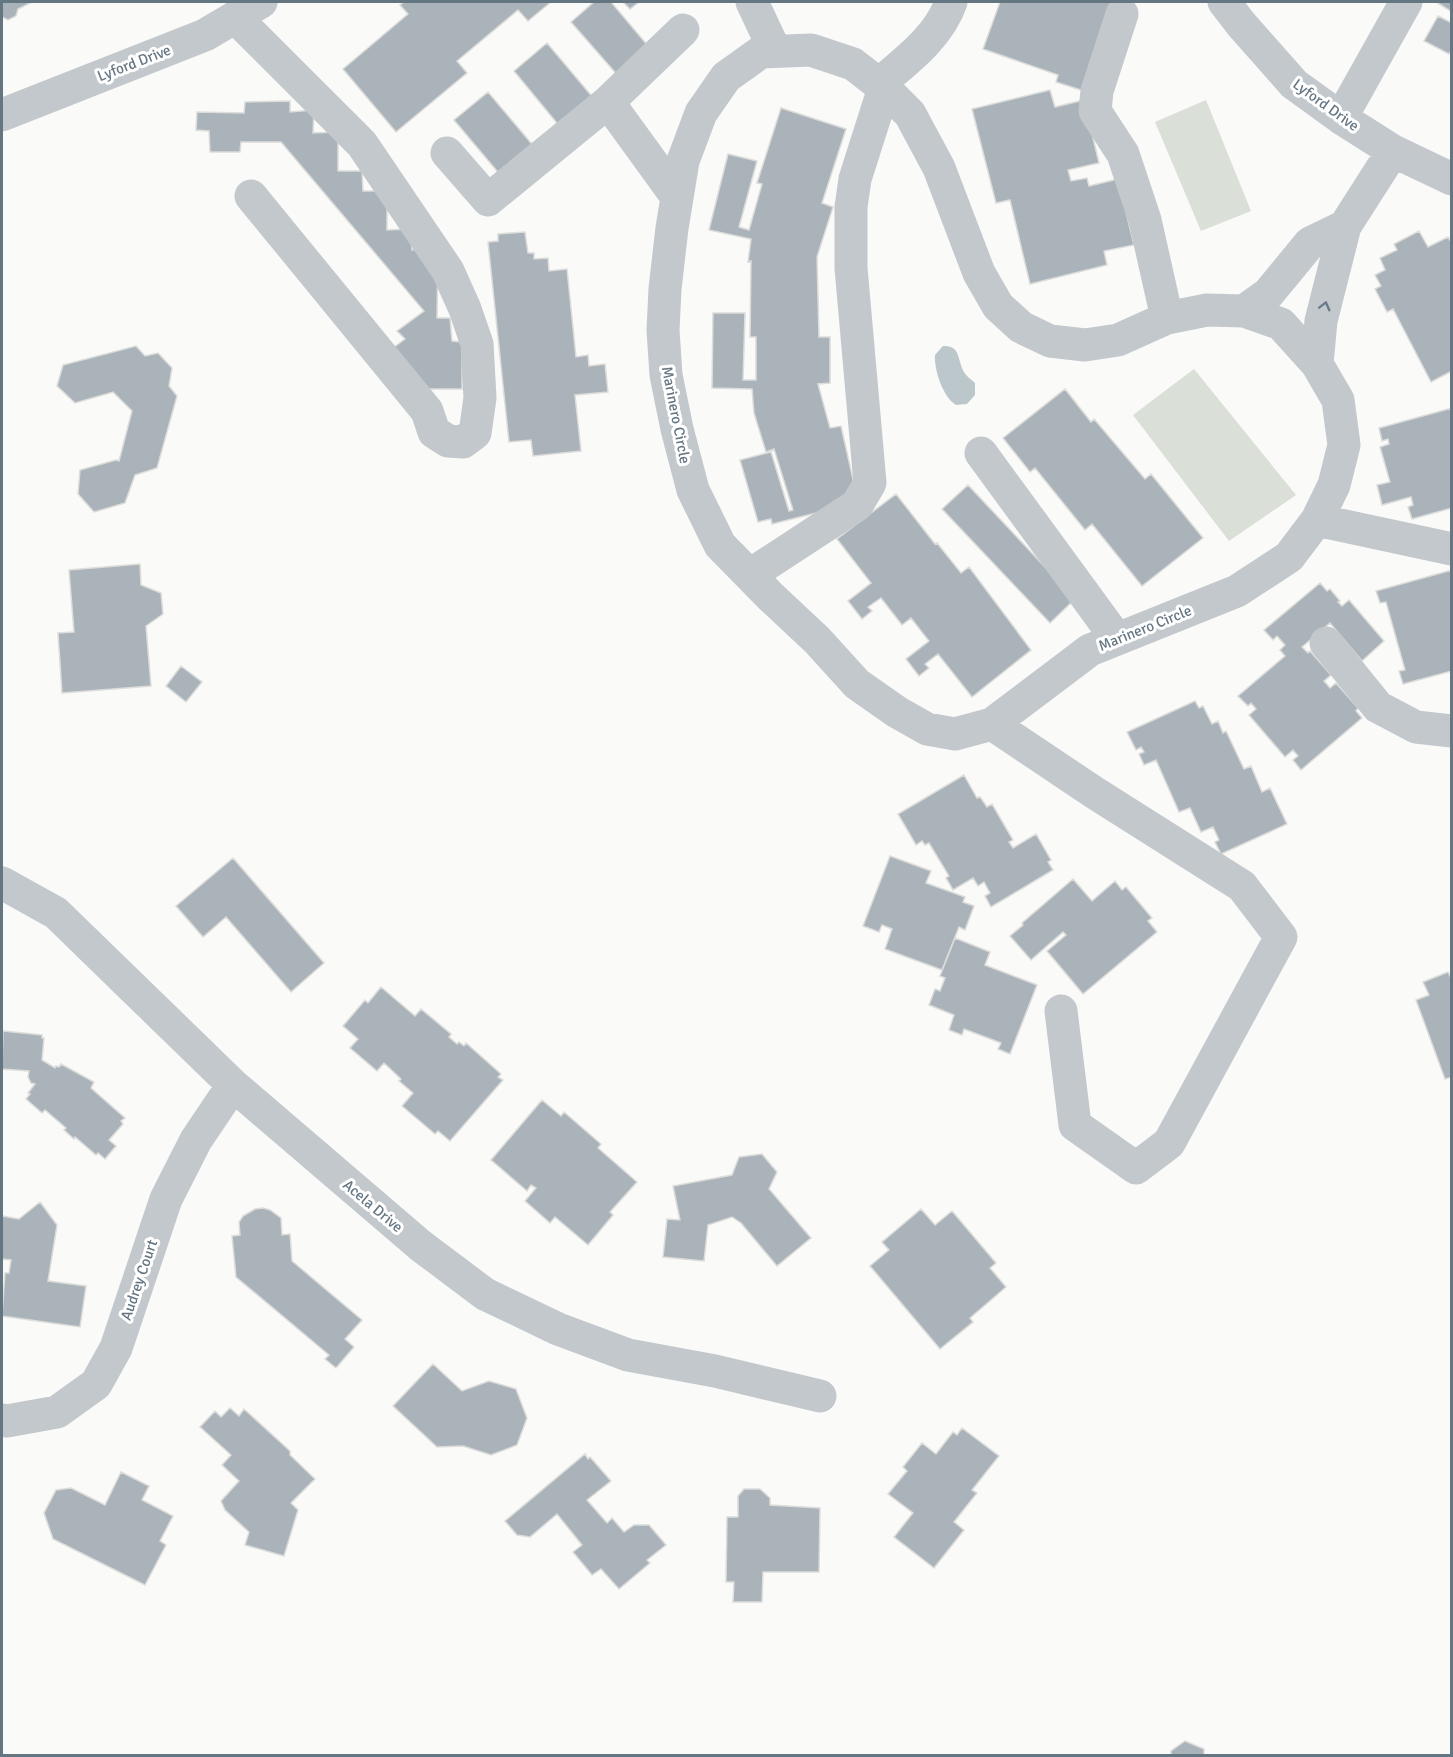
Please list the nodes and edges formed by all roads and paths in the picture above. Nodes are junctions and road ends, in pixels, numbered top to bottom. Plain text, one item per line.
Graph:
1 (752, 2) edge
2 (951, 2) edge
3 (1224, 2) edge
4 (1406, 2) edge
5 (248, 9) edge
6 (1122, 14) dead end
7 (683, 30) dead end
8 (775, 51) junction
9 (882, 86) junction
10 (608, 102) junction
11 (2, 115) edge
12 (1341, 118) junction
13 (1392, 151) junction
14 (447, 153) dead end
15 (1452, 180) edge
16 (251, 196) dead end
17 (676, 197) junction
18 (1345, 226) junction
19 (1244, 311) junction
20 (1167, 318) junction
21 (1317, 364) junction
22 (981, 453) dead end
23 (1317, 520) junction
24 (1452, 549) edge
25 (750, 575) junction
26 (1117, 639) junction
27 (1326, 643) dead end
28 (992, 724) junction
29 (1452, 730) edge
30 (2, 883) edge
31 (1061, 1011) dead end
32 (233, 1086) junction
33 (820, 1396) dead end
34 (2, 1420) edge

1 - 8 street
2 - 9 street
3 - 12 street, Lyford Drive
4 - 12 street
5 - 11 street, Lyford Drive
5 - 16 street
6 - 20 street
7 - 10 street
8 - 9 street, Marinero Circle
8 - 17 street, Marinero Circle
9 - 20 street, Marinero Circle
9 - 25 street
10 - 14 street
10 - 17 street
12 - 13 street, Lyford Drive
13 - 15 street, Lyford Drive
13 - 18 street
17 - 25 street, Marinero Circle
18 - 19 street
21 -> 18 street
19 - 20 street, Marinero Circle
19 - 21 street, Marinero Circle
21 - 23 street, Marinero Circle
22 - 26 street
23 - 24 street
23 - 26 street, Marinero Circle
25 - 28 street, Marinero Circle
26 - 28 street, Marinero Circle
27 - 29 street
28 - 31 street
30 - 32 street, Acela Drive
32 - 33 street, Acela Drive
32 - 34 street, Audrey Court

